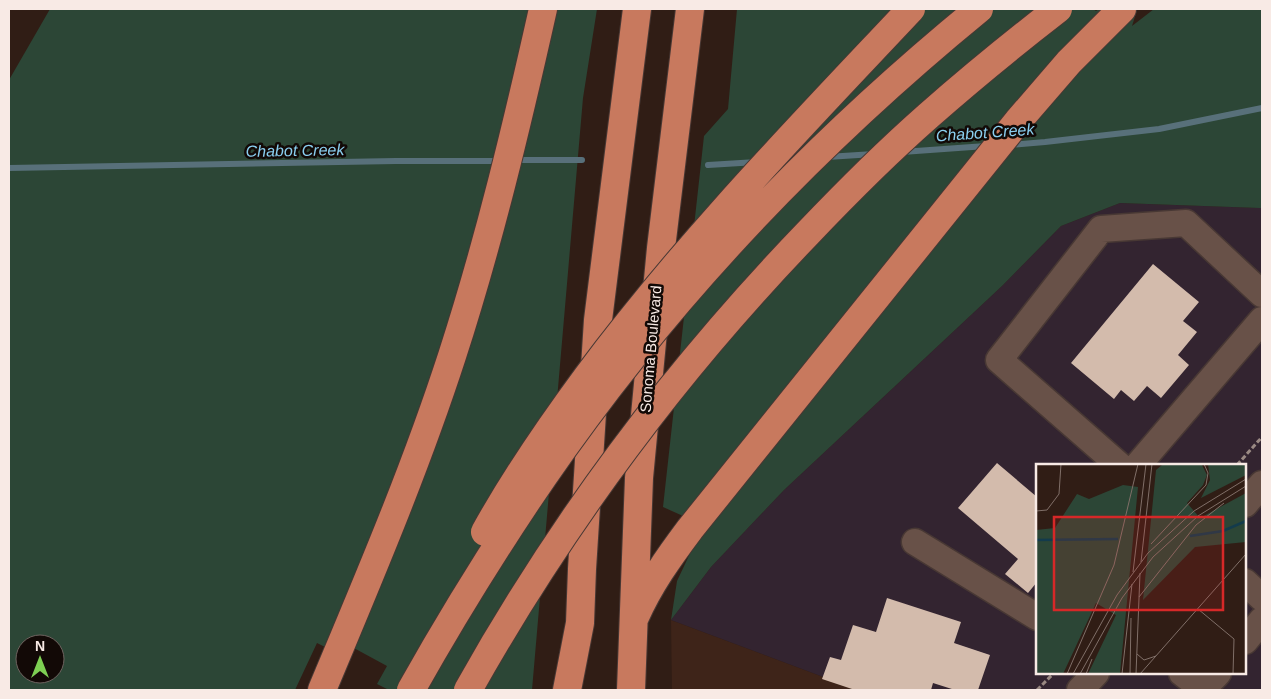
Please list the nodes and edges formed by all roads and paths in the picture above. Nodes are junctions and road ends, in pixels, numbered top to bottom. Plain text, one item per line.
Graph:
1 (543, 9) edge
2 (637, 9) edge
3 (690, 9) edge
4 (911, 9) edge
5 (979, 9) edge
6 (1058, 9) edge
7 (1122, 9) edge
8 (1262, 294) edge
9 (1262, 320) edge
10 (1262, 437) edge
11 (1118, 464) edge
12 (1139, 464) edge
13 (1238, 464) edge
14 (1262, 484) edge
15 (1246, 503) edge
16 (915, 542) dead end
17 (1246, 583) edge
18 (1262, 598) edge
19 (1036, 616) edge
20 (635, 617) junction
21 (1262, 620) edge
22 (1246, 639) edge
23 (1053, 674) edge
24 (1095, 674) edge
25 (1183, 674) edge
26 (1217, 674) edge
27 (322, 690) edge
28 (411, 690) edge
29 (468, 690) edge
30 (567, 690) edge
31 (631, 690) edge
32 (1036, 690) edge
33 (1080, 690) edge

1 - 27 highway
2 - 30 highway
3 - 20 highway, Sonoma Boulevard
4 - 28 highway, bridge
5 - 28 highway, bridge
6 - 29 highway, bridge
7 - 20 highway
8 - 11 street
9 - 12 street
10 - 13 path
14 - 15 street
16 - 19 street
17 - 18 street
20 - 31 highway, Sonoma Boulevard
21 - 22 street
23 - 32 path
24 - 33 street
25 - 26 street

